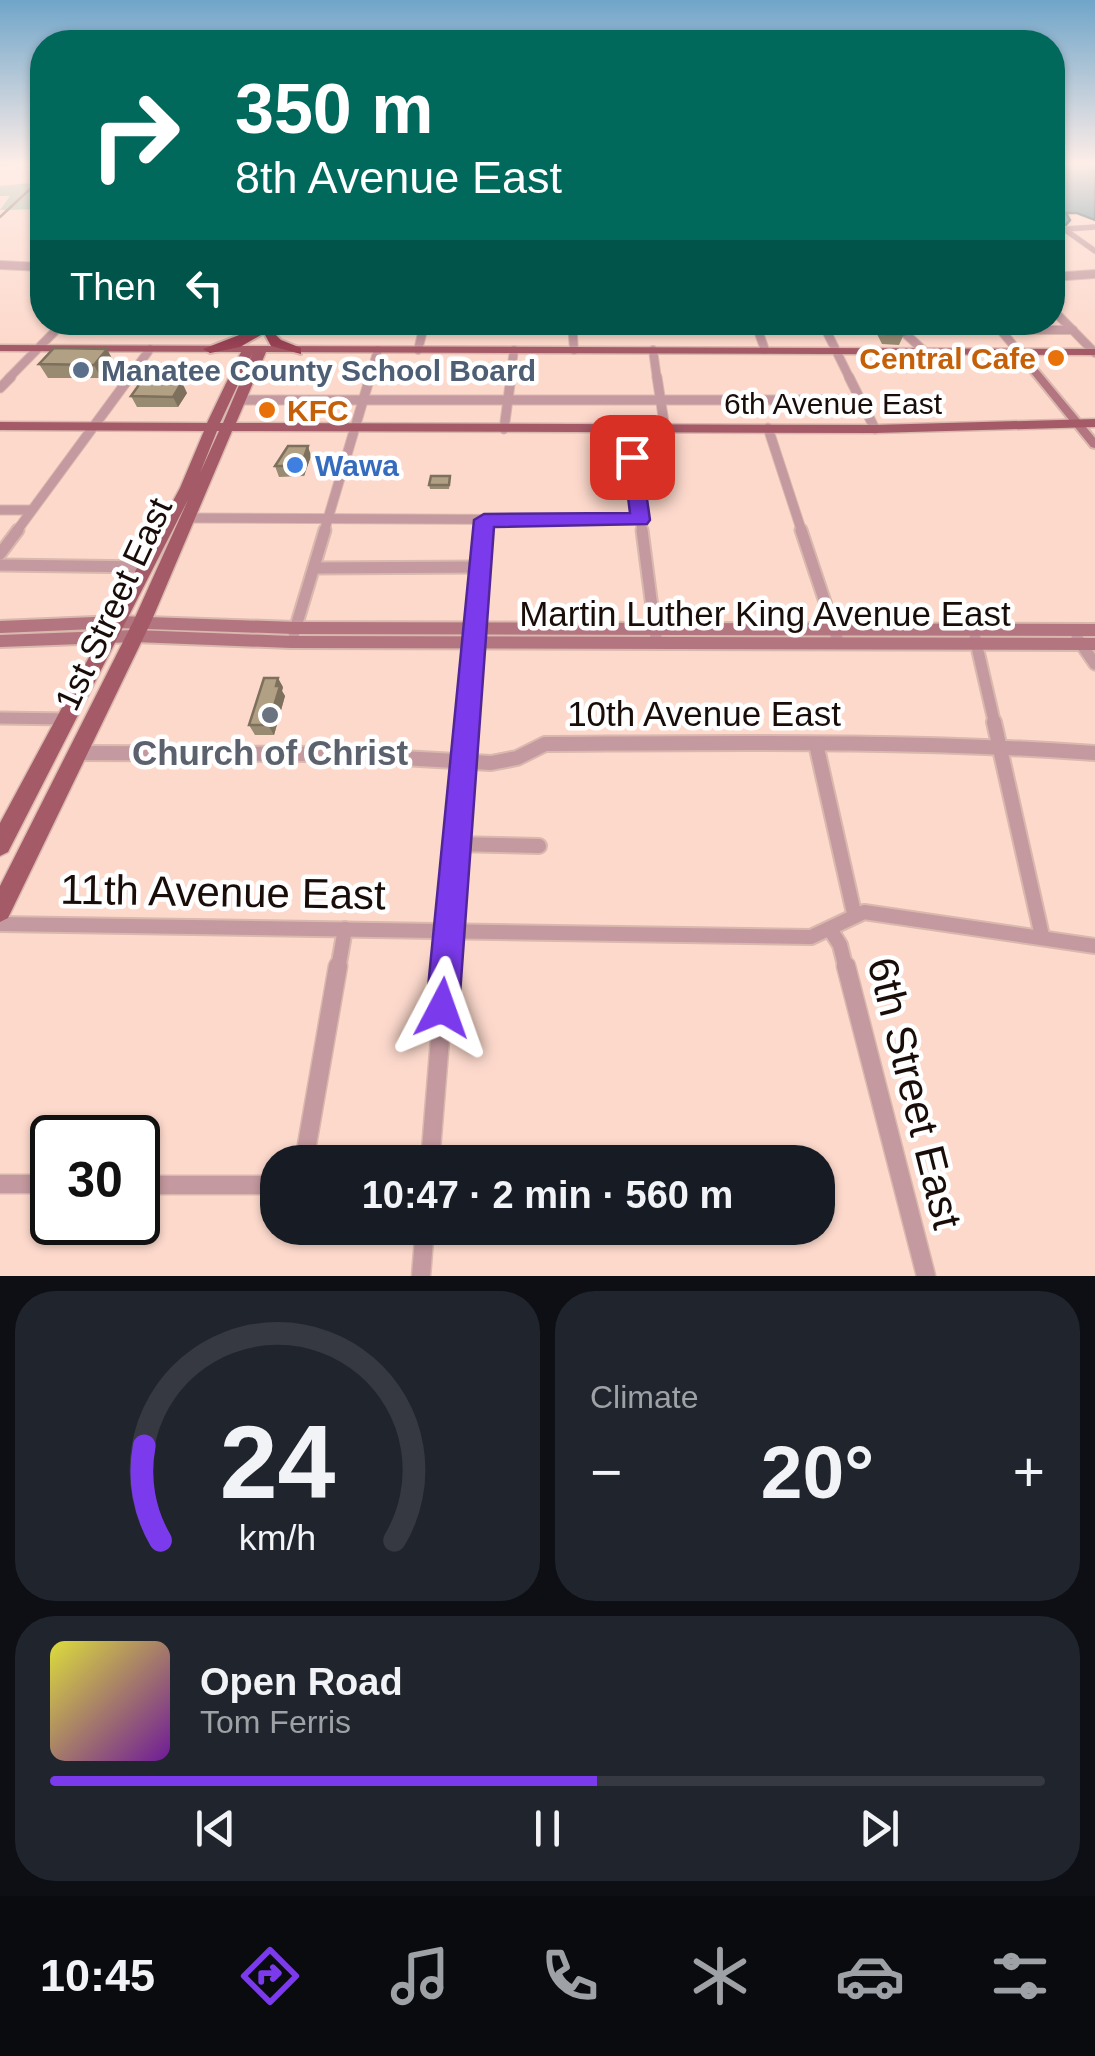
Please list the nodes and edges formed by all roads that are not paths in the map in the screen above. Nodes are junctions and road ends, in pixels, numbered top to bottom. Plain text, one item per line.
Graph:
1 (1095, 227) edge
2 (1065, 230) edge
3 (1065, 231) edge
4 (1095, 251) edge
5 (0, 264) edge
6 (30, 265) edge
7 (1095, 274) edge
8 (1065, 276) edge
9 (1065, 322) edge
10 (1065, 330) edge
11 (1073, 330) junction
12 (48, 335) edge
13 (253, 335) edge
14 (262, 335) edge
15 (271, 335) edge
16 (422, 335) edge
17 (573, 335) edge
18 (760, 335) edge
19 (828, 335) edge
20 (906, 335) edge
21 (1005, 335) edge
22 (0, 348) edge
23 (36, 348) junction
24 (150, 349) junction
25 (210, 350) junction
26 (254, 350) junction
27 (296, 350) junction
28 (378, 350) junction
29 (418, 350) junction
30 (514, 350) junction
31 (574, 350) junction
32 (653, 350) junction
33 (765, 350) junction
34 (836, 350) junction
35 (924, 351) junction
36 (1018, 351) junction
37 (1095, 352) edge
38 (2, 382) edge
39 (238, 400) junction
40 (362, 400) junction
41 (507, 400) junction
42 (661, 400) junction
43 (860, 400) junction
44 (1076, 424) junction
45 (1095, 424) edge
46 (0, 426) edge
47 (92, 428) junction
48 (220, 428) junction
49 (768, 428) junction
50 (354, 429) junction
51 (504, 429) junction
52 (630, 429) junction
53 (665, 429) junction
54 (875, 429) junction
55 (1095, 445) edge
56 (0, 510) edge
57 (31, 510) junction
58 (189, 518) junction
59 (329, 518) junction
60 (484, 520) junction
61 (640, 520) junction
62 (0, 554) edge
63 (0, 566) edge
64 (146, 567) junction
65 (314, 568) junction
66 (480, 568) junction
67 (0, 627) edge
68 (114, 629) junction
69 (139, 629) junction
70 (1095, 630) edge
71 (293, 635) junction
72 (472, 635) junction
73 (656, 636) junction
74 (836, 636) junction
75 (974, 637) junction
76 (1083, 639) edge
77 (0, 641) edge
78 (1095, 664) edge
79 (0, 718) edge
80 (66, 719) junction
81 (816, 744) junction
82 (1000, 745) junction
83 (78, 753) junction
84 (1095, 753) edge
85 (463, 762) junction
86 (6, 823) edge
87 (456, 844) junction
88 (0, 845) edge
89 (539, 846) dead end
90 (0, 910) edge
91 (854, 914) junction
92 (0, 924) edge
93 (345, 928) junction
94 (830, 929) junction
95 (448, 931) junction
96 (1042, 936) junction
97 (1095, 946) edge
98 (307, 1145) edge
99 (431, 1145) edge
100 (0, 1184) edge
101 (30, 1184) edge
102 (160, 1185) edge
103 (260, 1185) edge
104 (424, 1245) edge
105 (422, 1276) edge
106 (926, 1276) edge

1 - 2 street
3 - 4 street
5 - 6 street
7 - 8 street
9 - 11 street
10 - 11 street
11 - 37 street
12 - 23 street
13 - 25 highway
14 - 26 highway, 1st Street East
15 - 27 highway
16 - 29 street
17 - 31 street
18 - 33 street
19 - 34 street
20 - 35 street
21 - 36 street
22 - 23 main road
23 - 24 main road
23 - 38 street
24 - 25 main road
24 - 47 street
25 - 26 main road
26 - 27 main road
26 - 39 main road, 1st Street East
26 - 48 main road
27 - 28 main road
28 - 29 main road
28 - 40 street
29 - 30 main road
30 - 31 main road
30 - 41 street
31 - 32 main road
32 - 33 main road
32 - 42 street
33 - 34 main road
34 - 35 main road
34 - 43 street
35 - 36 main road
36 - 37 main road
36 - 44 street
39 - 40 street
39 - 48 main road, 1st Street East
40 - 41 street
40 - 50 street
41 - 42 street
41 - 51 street
42 - 43 street
42 - 53 street
43 - 54 street
44 - 45 main road, 6th Avenue East
44 - 54 main road, 6th Avenue East
44 - 55 street
46 - 47 main road, 6th Avenue East
47 - 48 main road, 6th Avenue East
47 - 57 street
48 - 50 main road, 6th Avenue East
48 - 58 main road, 1st Street East
48 - 64 main road
49 - 53 main road, 6th Avenue East
49 - 54 main road, 6th Avenue East
49 - 74 street
50 - 51 main road, 6th Avenue East
50 - 59 street
51 - 52 main road, 6th Avenue East
52 - 53 main road, 6th Avenue East
52 - 61 street
56 - 57 street
57 - 62 street
58 - 59 street
58 - 69 main road, 1st Street East
59 - 60 street
59 - 65 street
60 - 61 street
60 - 66 street
61 - 73 street
63 - 64 street
64 - 68 main road
65 - 66 street
65 - 71 street
66 - 72 street
67 - 68 street
68 - 69 street, Martin Luther King Avenue East
68 - 77 street
68 - 80 main road
69 - 71 street, Martin Luther King Avenue East
69 - 83 main road, 1st Street East
70 - 76 street, Martin Luther King Avenue East
71 - 72 street, Martin Luther King Avenue East
72 - 73 street, Martin Luther King Avenue East
72 - 85 street
73 - 74 street, Martin Luther King Avenue East
74 - 75 street, Martin Luther King Avenue East
75 - 76 street, Martin Luther King Avenue East
75 - 82 street
76 - 78 street
79 - 80 street
80 - 86 main road
81 - 82 street, 10th Avenue East
81 - 85 street, 10th Avenue East
81 - 91 street, 6th Street East
82 - 84 street, 10th Avenue East
82 - 96 street
83 - 85 street, 10th Avenue East
83 - 90 main road, 1st Street East
85 - 87 street
86 - 88 main road
87 - 89 street
87 - 95 street
91 - 94 street, 11th Avenue East
91 - 96 street
92 - 93 street, 11th Avenue East
93 - 95 street, 11th Avenue East
93 - 98 street
94 - 95 street, 11th Avenue East
94 - 106 street, 6th Street East
95 - 99 street
96 - 97 street
100 - 101 street
102 - 103 street
104 - 105 street

